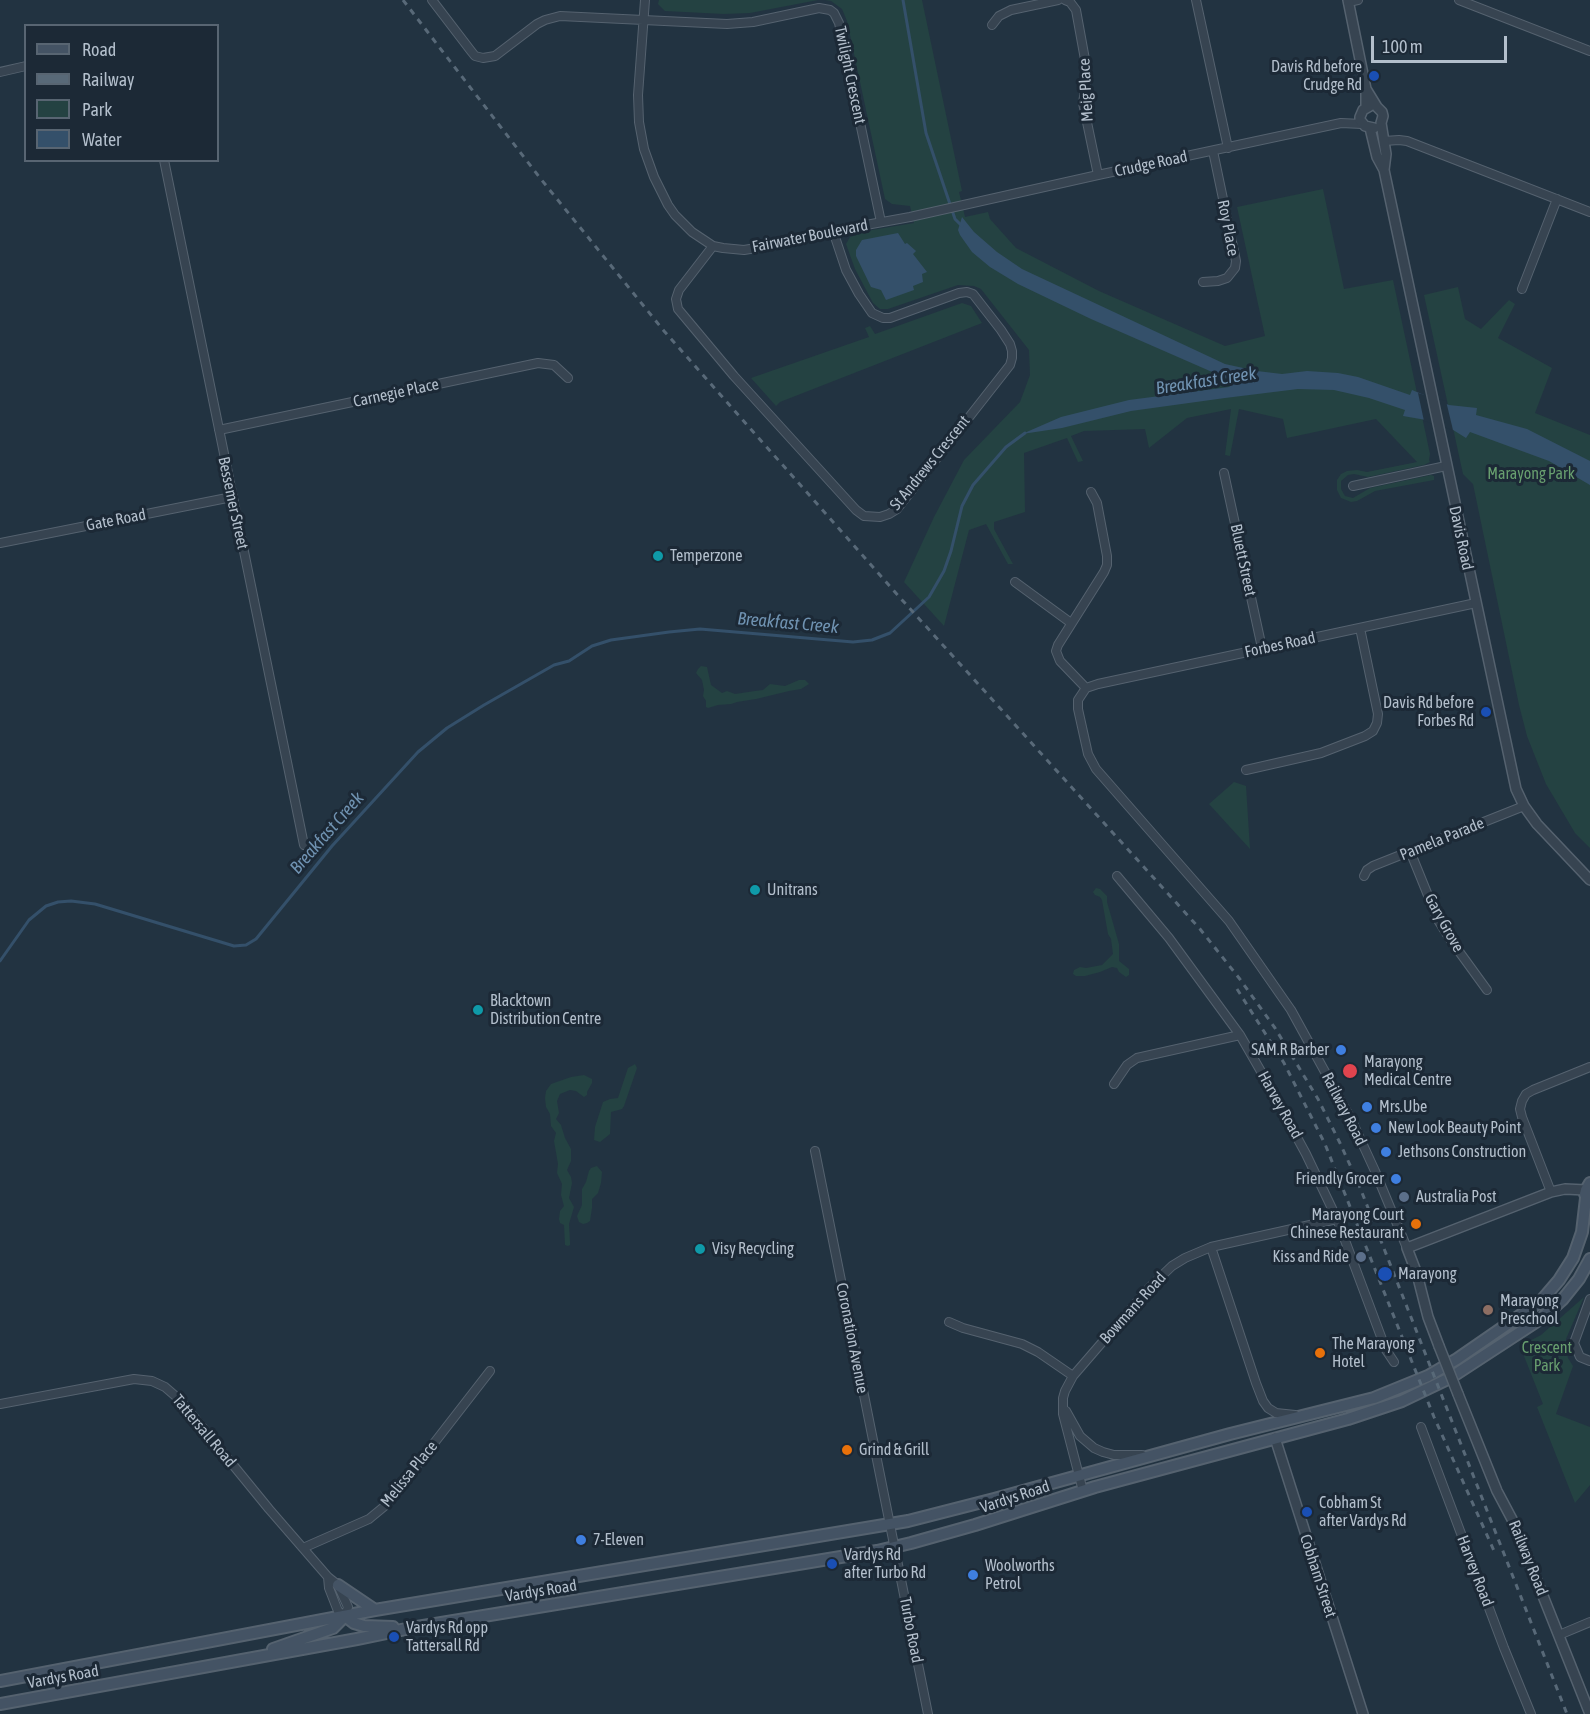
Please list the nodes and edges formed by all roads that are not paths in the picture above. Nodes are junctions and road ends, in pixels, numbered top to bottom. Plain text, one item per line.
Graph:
1 (432, 0) edge
2 (645, 0) edge
3 (1058, 0) edge
4 (1065, 0) edge
5 (1196, 0) edge
6 (1459, 0) edge
7 (1351, 1) edge
8 (1075, 3) edge
9 (643, 20) junction
10 (992, 25) dead end
11 (1590, 51) edge
12 (24, 66) edge
13 (0, 72) edge
14 (1366, 90) junction
15 (1377, 107) junction
16 (1363, 110) junction
17 (1341, 123) junction
18 (1381, 123) junction
19 (1366, 126) junction
20 (1384, 141) junction
21 (1228, 148) junction
22 (1213, 151) junction
23 (164, 162) edge
24 (1384, 170) junction
25 (1098, 175) junction
26 (1557, 200) junction
27 (962, 206) joint
28 (1590, 212) edge
29 (881, 222) junction
30 (833, 231) junction
31 (713, 246) junction
32 (1203, 282) dead end
33 (1522, 289) dead end
34 (568, 378) dead end
35 (219, 430) junction
36 (1446, 466) junction
37 (1224, 473) dead end
38 (1353, 486) dead end
39 (1091, 492) dead end
40 (232, 497) junction
41 (0, 543) edge
42 (1015, 582) dead end
43 (1476, 603) junction
44 (1071, 623) junction
45 (1360, 628) junction
46 (1262, 648) junction
47 (1086, 688) junction
48 (1246, 770) dead end
49 (1524, 806) junction
50 (304, 845) dead end
51 (1410, 851) junction
52 (1117, 876) dead end
53 (1364, 876) dead end
54 (1590, 880) edge
55 (1487, 990) dead end
56 (1240, 1035) junction
57 (1590, 1068) edge
58 (1114, 1084) dead end
59 (815, 1151) dead end
60 (1551, 1192) junction
61 (1588, 1194) edge
62 (1336, 1219) junction
63 (1211, 1247) junction
64 (1407, 1248) junction
65 (1590, 1259) edge
66 (1590, 1299) edge
67 (949, 1322) dead end
68 (1590, 1361) edge
69 (1394, 1362) dead end
70 (490, 1371) dead end
71 (1073, 1376) junction
72 (0, 1404) edge
73 (1063, 1404) junction
74 (1310, 1415) junction
75 (1421, 1427) dead end
76 (1230, 1434) junction
77 (1275, 1438) junction
78 (1160, 1453) junction
79 (1078, 1475) junction
80 (1083, 1491) junction
81 (889, 1525) junction
82 (894, 1547) junction
83 (303, 1548) junction
84 (328, 1577) junction
85 (338, 1585) junction
86 (375, 1610) junction
87 (345, 1616) junction
88 (1590, 1622) edge
89 (411, 1628) junction
90 (1559, 1635) junction
91 (239, 1661) junction
92 (0, 1681) edge
93 (0, 1704) edge
94 (928, 1714) edge
95 (1363, 1714) edge
96 (1531, 1714) edge
97 (1590, 1714) edge

1 - 9 street
2 - 9 street, Fairwater Boulevard
3 - 10 street
4 - 8 street, Meig Place
5 - 21 street
6 - 11 street
7 - 14 street
8 - 25 street, Meig Place
9 - 29 street, Twilight Crescent
9 - 31 street, Fairwater Boulevard
12 - 13 street
14 - 15 street
14 - 16 street
15 - 16 street
15 - 18 street
16 - 17 street, Crudge Road
16 - 19 street
17 - 19 street, Crudge Road
17 - 21 street, Crudge Road
18 - 19 street
18 - 20 street, Davis Road
19 - 24 street, Davis Road
20 - 24 street, Davis Road
20 - 26 street
21 - 22 street, Crudge Road
22 - 25 street, Crudge Road
22 - 32 street, Roy Place
23 - 35 street, Bessemer Street
24 - 36 street, Davis Road
25 - 27 street, Crudge Road
26 - 28 street
26 - 33 street
27 - 29 street, Fairwater Boulevard
29 - 30 street, Fairwater Boulevard
30 - 31 street, Fairwater Boulevard
30 - 31 street, St Andrews Crescent
34 - 35 street, Carnegie Place
35 - 40 street, Bessemer Street
36 - 38 street
36 - 43 street, Davis Road
37 - 46 street, Bluett Street
39 - 44 street
40 - 41 street, Gate Road
40 - 50 street, Bessemer Street
42 - 44 street
43 - 45 street, Forbes Road
43 - 49 street, Davis Road
44 - 47 street
45 - 46 street, Forbes Road
45 - 48 street
46 - 47 street, Forbes Road
47 - 64 street, Railway Road
49 - 51 street, Pamela Parade
49 - 54 street, Davis Road
51 - 53 street, Pamela Parade
51 - 55 street, Gary Grove
52 - 56 street, Harvey Road
56 - 58 street
56 - 62 street, Harvey Road
57 - 60 street
59 - 81 street, Coronation Avenue
60 - 61 street
60 - 64 street
61 - 74 main road, Vardys Road
62 - 63 street, Bowmans Road
62 - 69 street, Harvey Road
63 - 71 street, Bowmans Road
63 - 74 street
64 - 90 street, Railway Road, bridge
65 - 77 main road, Vardys Road
66 - 68 street
67 - 71 street
70 - 83 street, Melissa Place
71 - 73 street, Bowmans Road
72 - 83 street, Tattersall Road
73 - 78 street
73 - 79 street, Bowmans Road
74 - 76 main road, Vardys Road
74 - 77 main road, Vardys Road
75 - 96 street, Harvey Road
76 - 77 main road, Vardys Road
76 - 78 main road, Vardys Road
77 - 80 main road, Vardys Road
77 - 95 street, Cobham Street
78 - 79 main road, Vardys Road
79 - 80 street
79 - 81 main road, Vardys Road
80 - 82 main road, Vardys Road
81 - 82 street, Coronation Avenue
81 - 86 main road, Vardys Road
82 - 89 main road, Vardys Road
82 - 94 street, Turbo Road
83 - 84 street, Tattersall Road
84 - 85 street, Tattersall Road
84 - 87 street, Tattersall Road
85 - 86 main road
85 - 87 street
86 - 87 main road, Vardys Road
87 - 89 main road
87 - 91 main road
87 - 92 main road, Vardys Road
88 - 90 street
89 - 91 main road, Vardys Road
90 - 97 street, Railway Road
91 - 93 main road, Vardys Road

